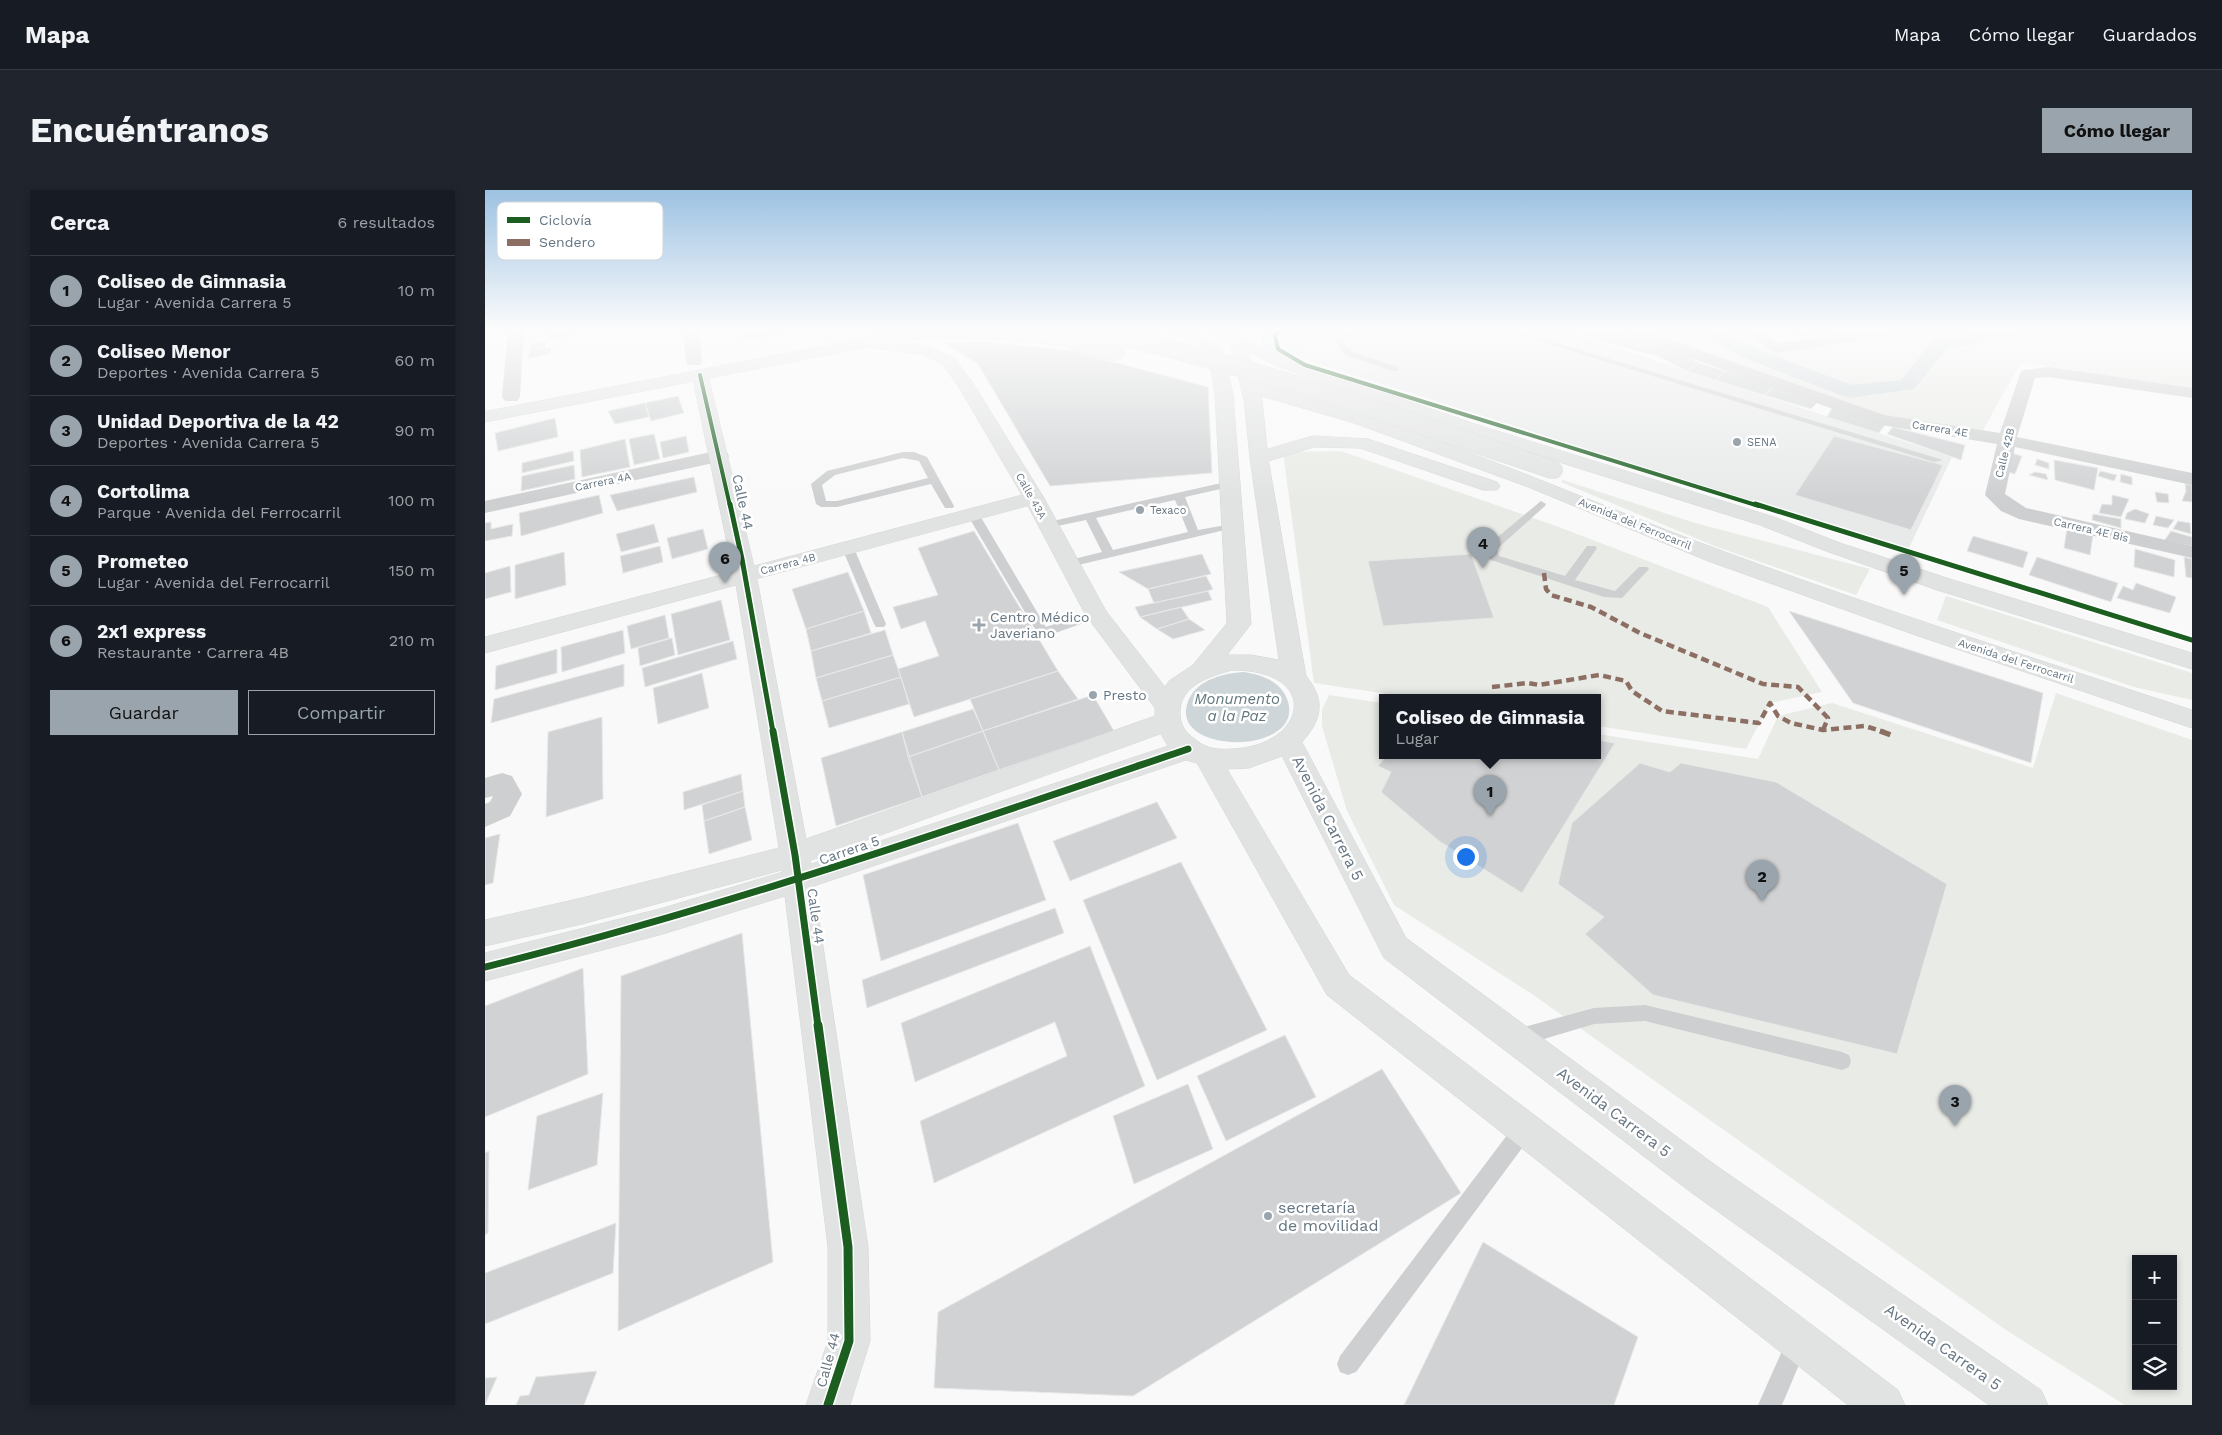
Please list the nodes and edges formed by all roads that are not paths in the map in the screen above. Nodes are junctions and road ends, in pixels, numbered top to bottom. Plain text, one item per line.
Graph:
1 (512, 387) edge
2 (577, 387) edge
3 (618, 387) edge
4 (702, 387) edge
5 (967, 387) edge
6 (1223, 387) edge
7 (1249, 387) edge
8 (1250, 387) edge
9 (1302, 387) edge
10 (1351, 387) edge
11 (1695, 387) edge
12 (1788, 387) edge
13 (2024, 387) edge
14 (2149, 387) edge
15 (2192, 393) edge
16 (511, 397) junction
17 (485, 402) edge
18 (485, 418) edge
19 (2007, 440) junction
20 (721, 456) junction
21 (1259, 458) junction
22 (1939, 460) dead end
23 (2192, 479) edge
24 (933, 480) junction
25 (1230, 484) junction
26 (1030, 492) junction
27 (1179, 495) junction
28 (1995, 496) joint
29 (1541, 504) junction
30 (949, 506) junction
31 (485, 507) edge
32 (973, 514) junction
33 (1089, 515) junction
34 (1048, 524) junction
35 (1233, 526) junction
36 (1194, 534) junction
37 (1674, 540) junction
38 (1833, 547) junction
39 (848, 548) junction
40 (1591, 548) dead end
41 (2192, 552) edge
42 (1109, 554) junction
43 (1070, 563) junction
44 (743, 567) junction
45 (1643, 568) dead end
46 (1568, 581) junction
47 (1096, 614) junction
48 (880, 624) dead end
49 (485, 628) edge
50 (485, 645) edge
51 (2192, 661) edge
52 (1203, 669) junction
53 (1294, 678) junction
54 (1166, 714) junction
55 (2192, 720) edge
56 (1288, 741) junction
57 (1197, 752) junction
58 (485, 788) edge
59 (485, 816) edge
60 (797, 868) junction
61 (485, 933) edge
62 (485, 967) edge
63 (1515, 1038) junction
64 (1842, 1061) dead end
65 (1524, 1129) junction
66 (1798, 1340) junction
67 (1348, 1364) dead end
68 (829, 1405) edge
69 (1770, 1405) edge
70 (1883, 1405) edge
71 (2026, 1405) edge

1 - 16 street
2 - 16 main road
3 - 18 main road
4 - 20 main road, Calle 44
5 - 26 main road, Calle 43A
6 - 25 main road
7 - 21 main road
8 - 37 main road, Avenida del Ferrocarril
9 - 38 main road, Avenida del Ferrocarril, bridge
10 - 38 main road
11 - 22 lane
12 - 19 street, Carrera 4E
13 - 19 street, Calle 42B
14 - 15 street, Calle 42B
16 - 17 main road
19 - 23 street, Carrera 4E
19 - 28 street, Calle 42B
20 - 31 street, Carrera 4A
20 - 44 main road, Calle 44
21 - 29 main road
21 - 53 main road
24 - 24 lane
24 - 30 lane
25 - 27 lane
25 - 35 main road
26 - 30 main road, Carrera 4B
26 - 32 main road, Carrera 4B
26 - 34 main road, Calle 43A
27 - 33 lane
27 - 36 lane
28 - 41 street, Carrera 4E Bis
29 - 37 main road
29 - 46 lane
30 - 44 main road, Carrera 4B
32 - 39 main road, Carrera 4B
32 - 47 lane
33 - 34 lane
33 - 42 lane
34 - 43 main road, Calle 43A
35 - 36 lane
35 - 52 main road
36 - 42 lane
37 - 55 main road, Avenida del Ferrocarril
38 - 51 main road
39 - 44 main road, Carrera 4B
39 - 48 lane
40 - 46 lane
42 - 43 lane
43 - 47 main road, Calle 43A
44 - 49 main road, Carrera 4B
44 - 50 main road, Carrera 4B
44 - 60 main road, Calle 44
45 - 46 lane
47 - 54 main road, Calle 43A
52 - 53 main road
52 - 54 main road
53 - 56 main road
54 - 57 main road
54 - 60 main road, Carrera 5
56 - 57 main road
56 - 63 main road, Avenida Carrera 5
57 - 60 main road, Carrera 5
57 - 65 main road
58 - 59 street
60 - 61 main road, Carrera 5
60 - 62 main road, Carrera 5
60 - 68 main road, Calle 44
63 - 64 lane
63 - 71 main road, Avenida Carrera 5
65 - 66 main road
65 - 67 lane
66 - 69 lane
66 - 70 main road

